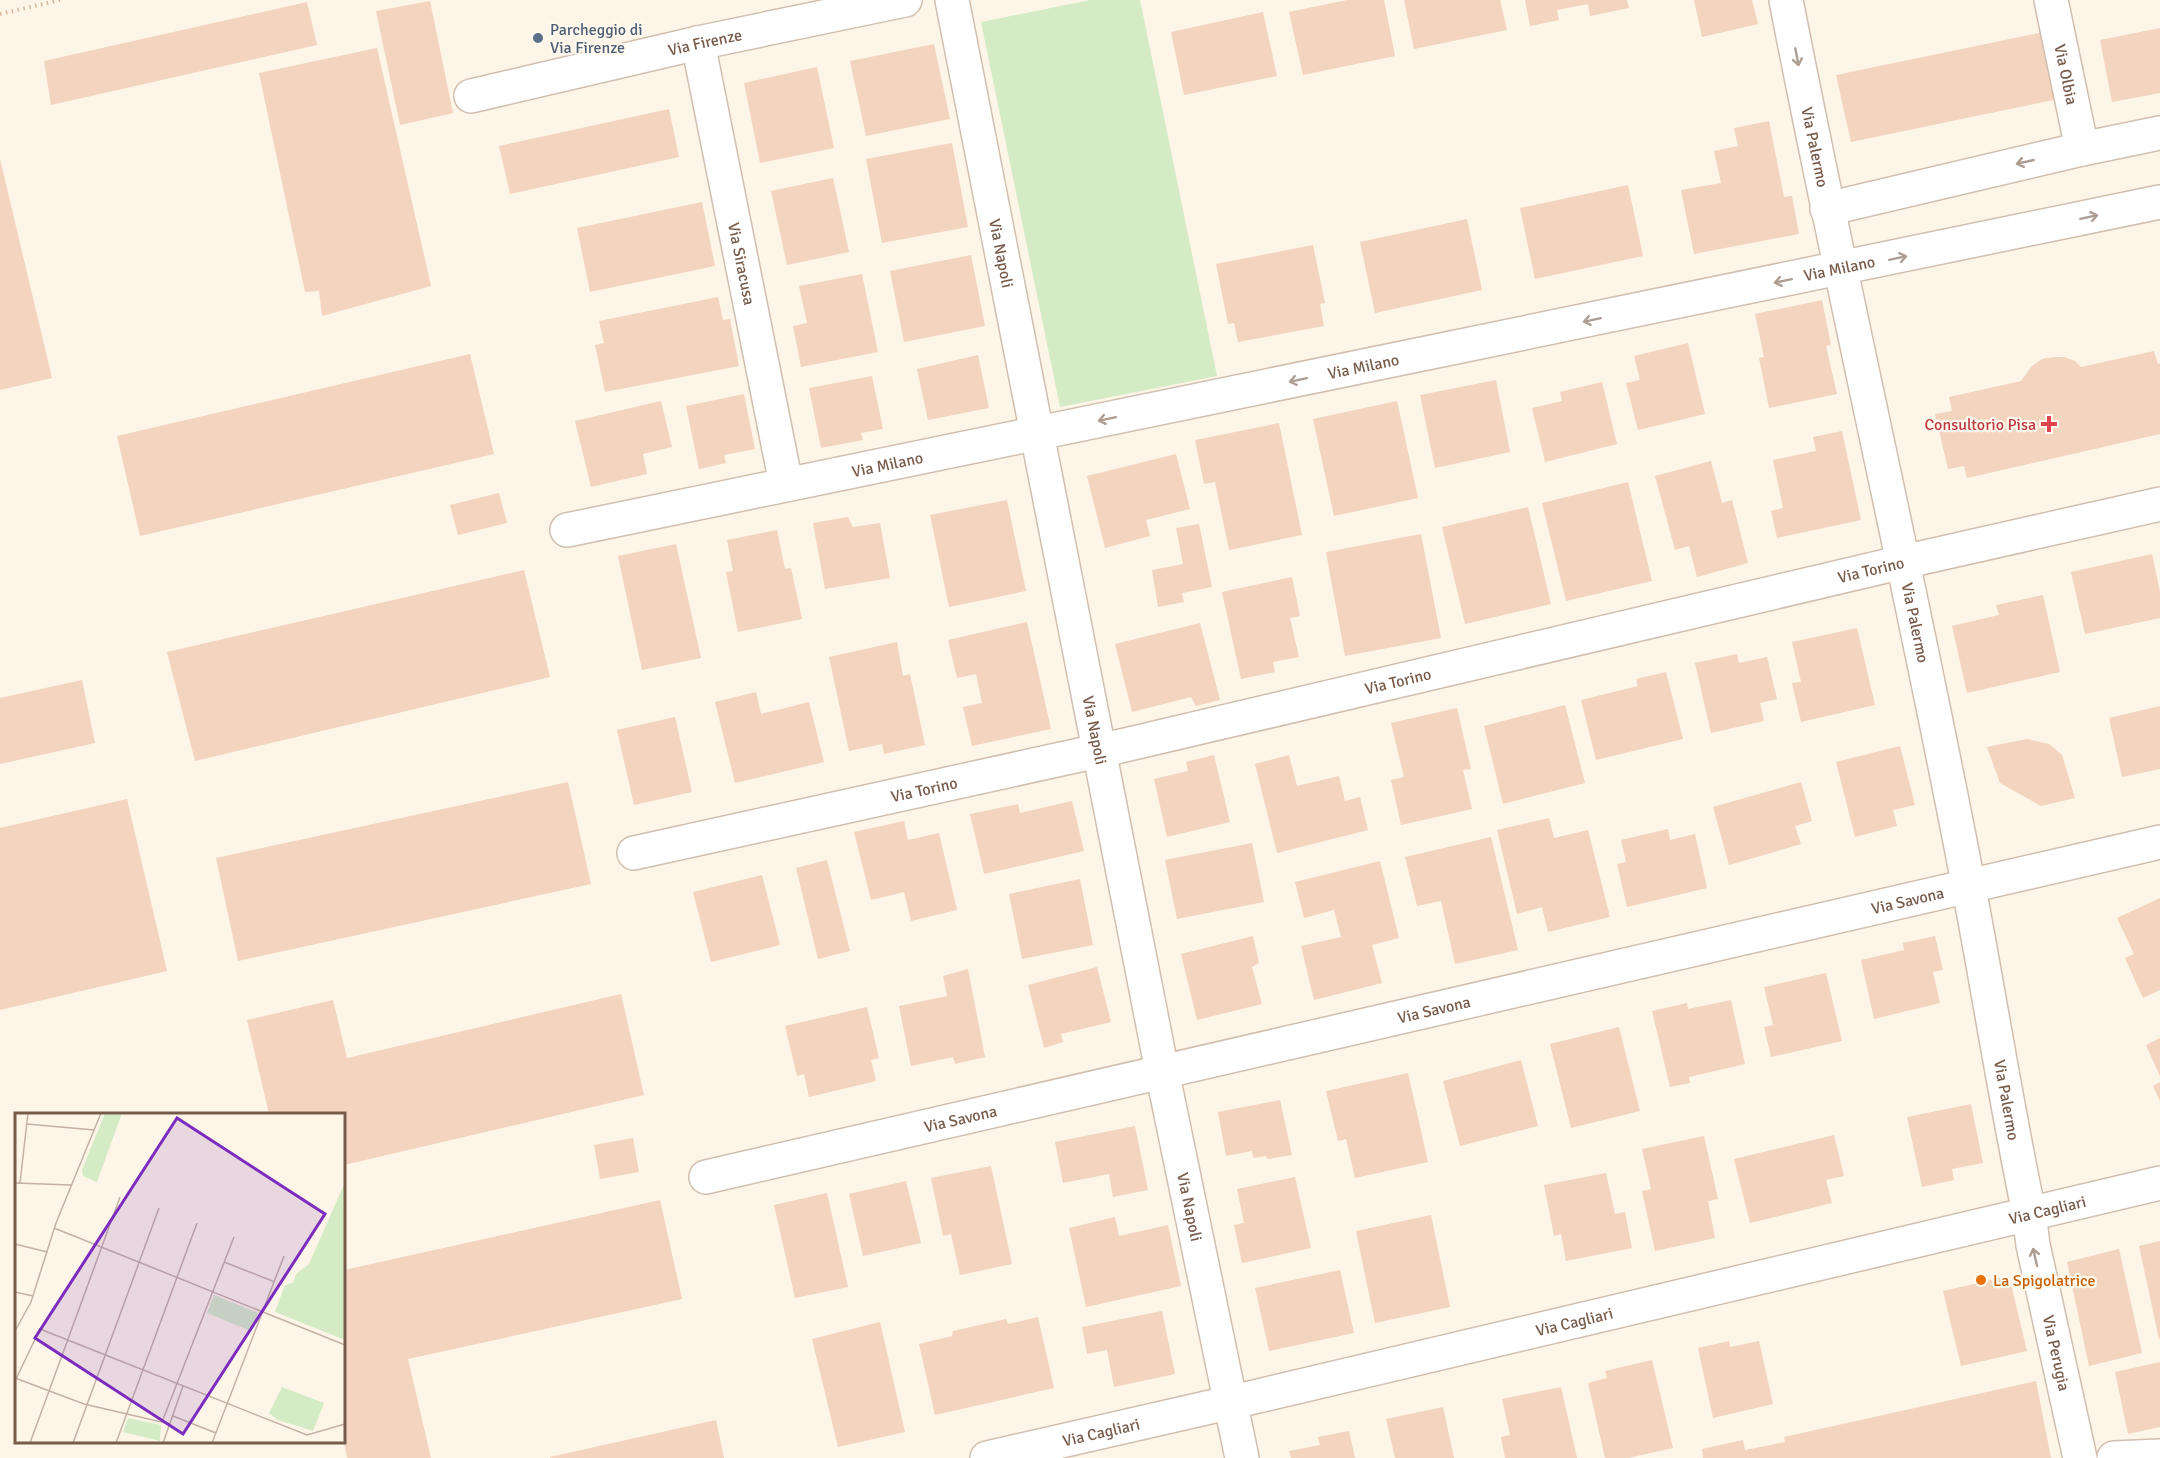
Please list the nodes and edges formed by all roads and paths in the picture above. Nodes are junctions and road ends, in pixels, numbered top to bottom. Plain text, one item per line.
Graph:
1 (60, 0) edge
2 (905, 0) edge
3 (952, 0) edge
4 (1786, 0) edge
5 (2051, 0) edge
6 (0, 14) edge
7 (698, 43) junction
8 (471, 96) dead end
9 (2157, 141) edge
10 (2082, 149) junction
11 (2160, 202) edge
12 (1827, 209) junction
13 (1840, 270) junction
14 (1036, 434) junction
15 (786, 484) junction
16 (2160, 504) edge
17 (567, 530) dead end
18 (1903, 562) junction
19 (1100, 750) junction
20 (2160, 842) edge
21 (634, 853) dead end
22 (1968, 884) junction
23 (1162, 1071) junction
24 (706, 1177) dead end
25 (2160, 1183) edge
26 (2029, 1213) junction
27 (1232, 1402) junction
28 (2160, 1456) edge
29 (987, 1458) edge
30 (1242, 1458) edge
31 (2080, 1458) edge
32 (2114, 1458) edge

1 - 6 path
2 - 7 street, Via Firenze
3 - 14 street, Via Napoli
4 -> 12 street, Via Palermo
5 - 10 street, Via Olbia
7 - 8 street, Via Firenze
7 - 15 street, Via Siracusa
9 - 10 street
10 -> 12 street
13 -> 11 street, Via Milano
12 - 13 street, Via Palermo
13 -> 14 street, Via Milano
13 - 18 street, Via Palermo
14 - 15 street, Via Milano
14 - 19 street, Via Napoli
15 - 17 street, Via Milano
16 - 18 street, Via Torino
18 - 19 street, Via Torino
18 - 22 street, Via Palermo
19 - 21 street, Via Torino
19 - 23 street, Via Napoli
20 - 22 street, Via Savona
22 - 23 street, Via Savona
22 - 26 street, Via Palermo
23 - 24 street, Via Savona
23 - 27 street, Via Napoli
25 - 26 street, Via Cagliari
26 - 27 street, Via Cagliari
31 -> 26 street, Via Perugia
27 - 29 street, Via Cagliari
27 - 30 street, Via Napoli
28 - 32 street

